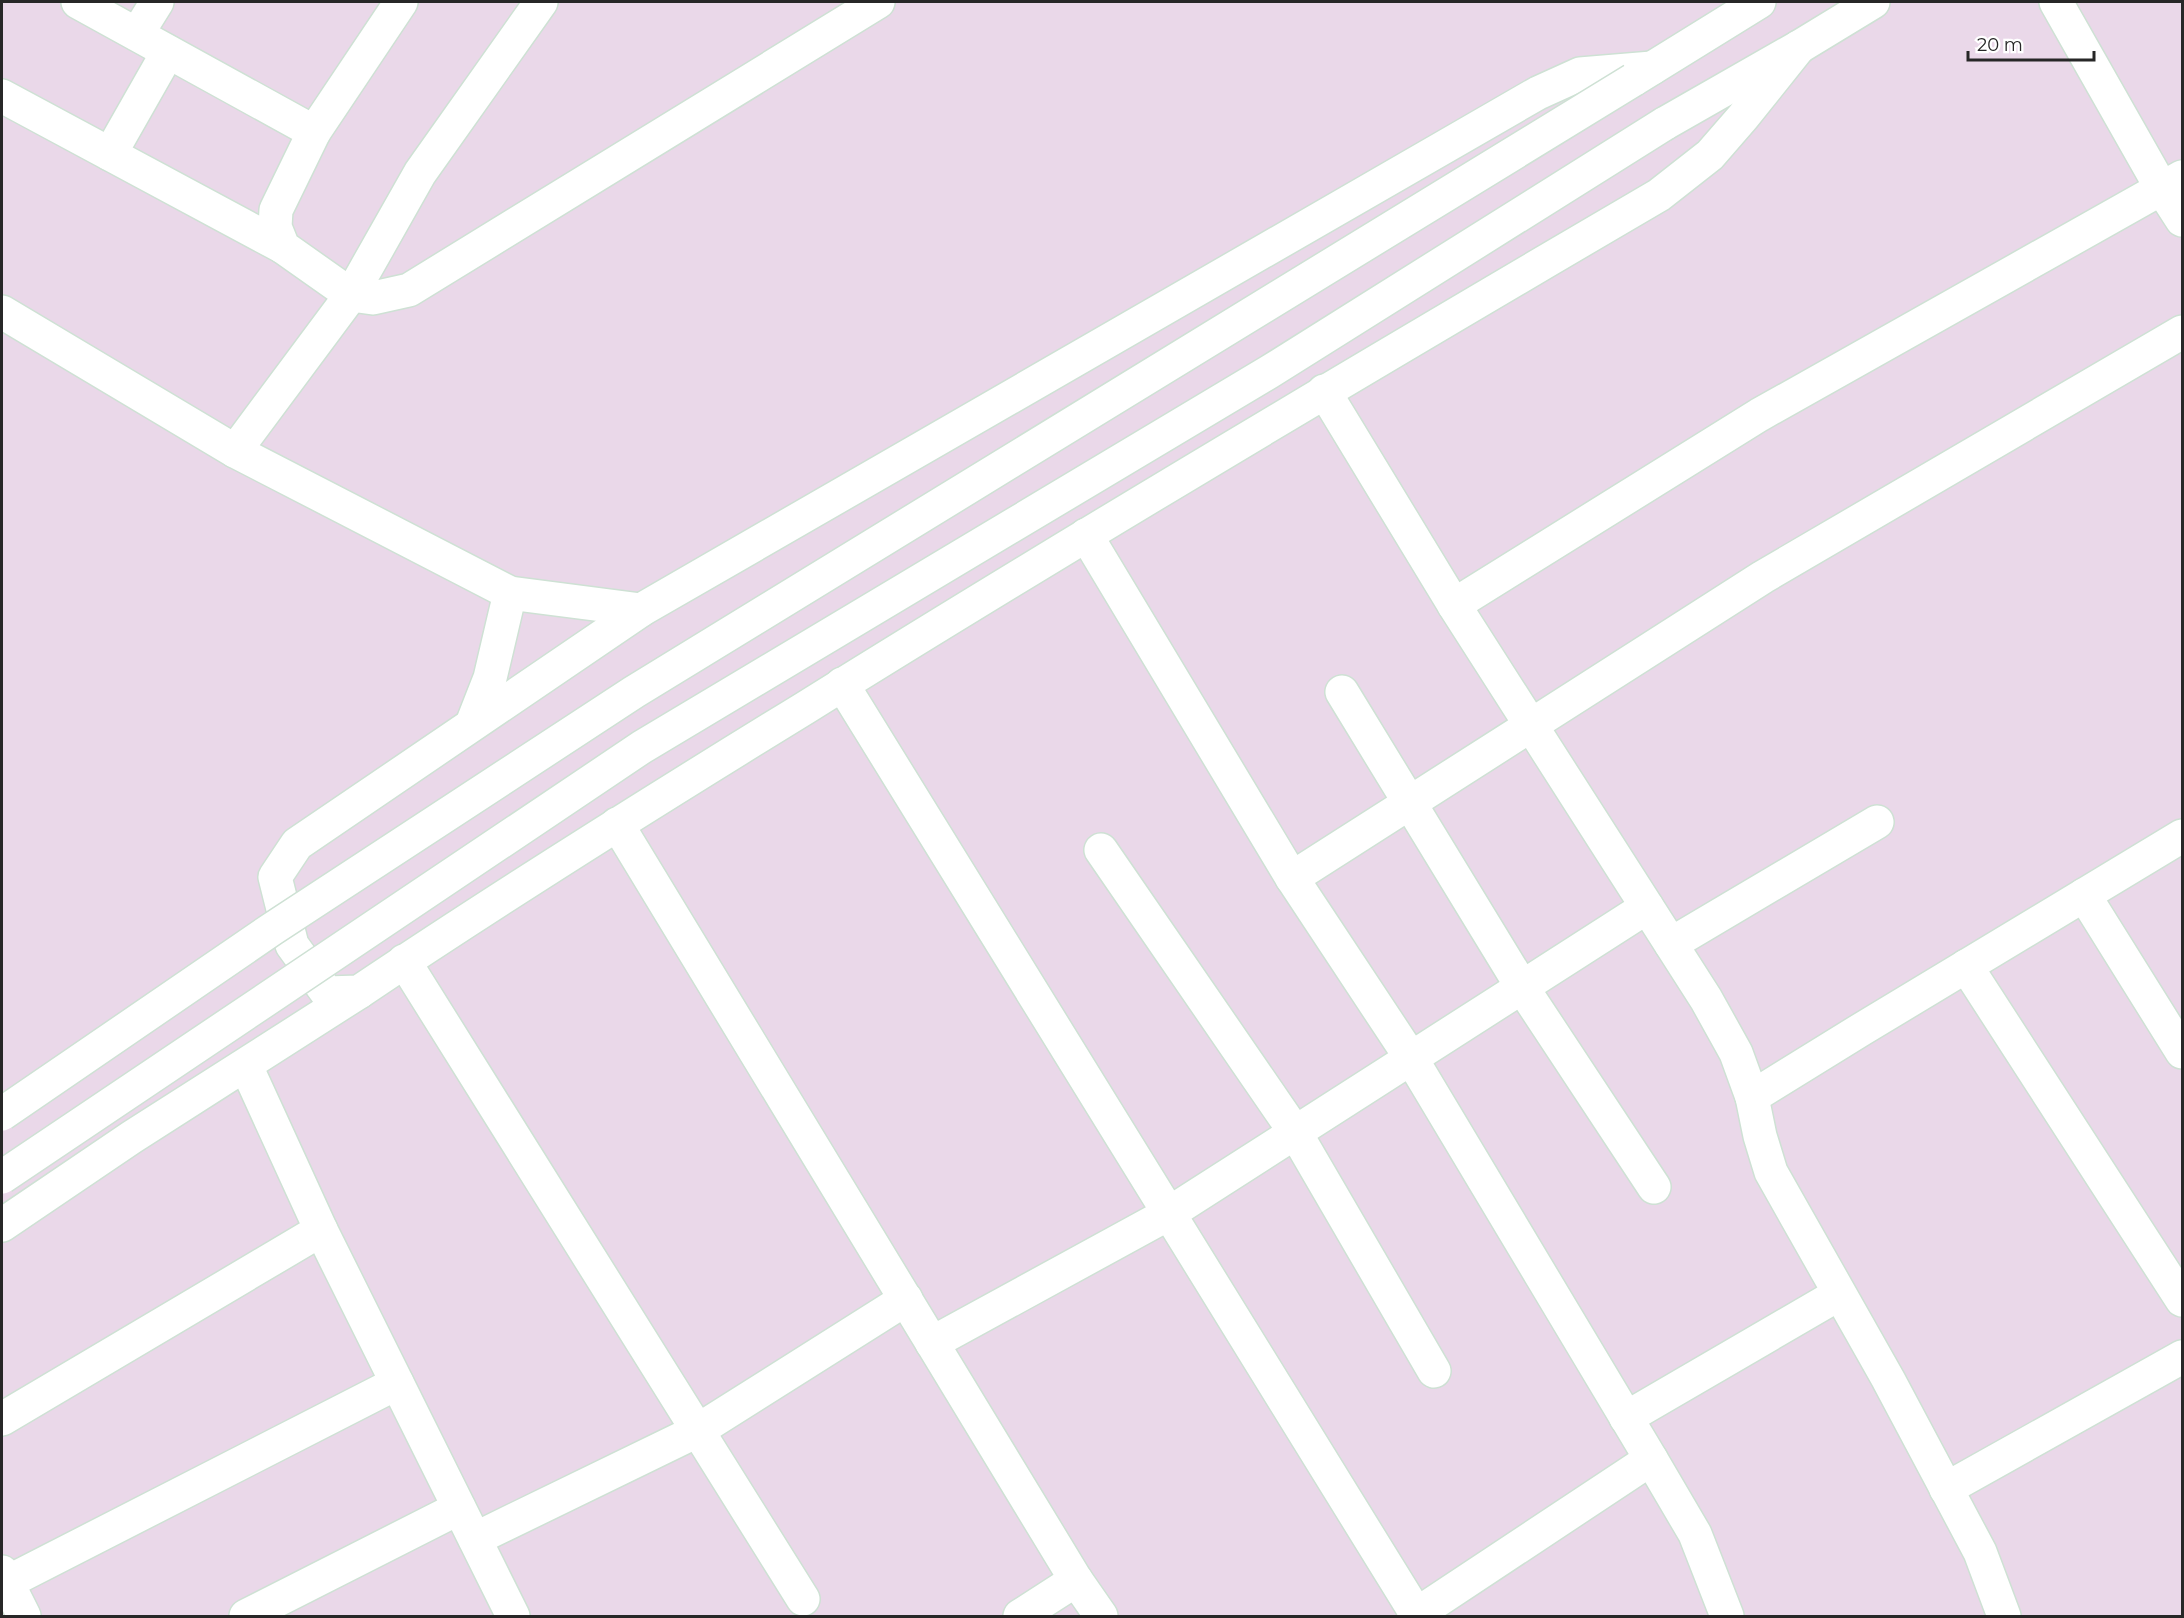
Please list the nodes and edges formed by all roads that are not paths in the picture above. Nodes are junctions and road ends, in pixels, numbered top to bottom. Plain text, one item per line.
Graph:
1 (78, 2) edge
2 (157, 2) edge
3 (400, 2) edge
4 (541, 2) edge
5 (878, 2) edge
6 (1759, 2) edge
7 (1873, 2) edge
8 (2056, 2) edge
9 (137, 34) junction
10 (1799, 47) junction
11 (168, 52) junction
12 (1642, 74) junction
13 (2, 96) edge
14 (314, 132) junction
15 (110, 154) junction
16 (2172, 183) edge
17 (2182, 220) edge
18 (283, 247) junction
19 (351, 295) junction
20 (2, 312) edge
21 (2182, 332) edge
22 (1324, 391) junction
23 (236, 451) junction
24 (1086, 535) junction
25 (510, 593) junction
26 (1454, 605) junction
27 (641, 610) junction
28 (842, 684) junction
29 (1342, 692) dead end
30 (472, 724) junction
31 (1532, 726) junction
32 (1410, 803) junction
33 (1877, 822) dead end
34 (616, 824) junction
35 (2182, 836) edge
36 (1101, 850) dead end
37 (1292, 878) junction
38 (2084, 895) junction
39 (1647, 907) junction
40 (1671, 944) junction
41 (404, 961) junction
42 (1966, 966) junction
43 (1522, 987) junction
44 (359, 992) junction
45 (2182, 1052) edge
46 (1411, 1058) junction
47 (246, 1066) junction
48 (1752, 1097) junction
49 (2, 1114) edge
50 (1295, 1132) junction
51 (2, 1177) edge
52 (1654, 1187) dead end
53 (1168, 1214) junction
54 (2, 1225) edge
55 (321, 1230) junction
56 (1839, 1294) junction
57 (906, 1299) junction
58 (2182, 1300) edge
59 (932, 1343) junction
60 (2182, 1357) edge
61 (1434, 1371) dead end
62 (397, 1383) junction
63 (1626, 1418) junction
64 (2, 1419) edge
65 (697, 1431) junction
66 (1651, 1459) junction
67 (1946, 1489) junction
68 (459, 1508) junction
69 (475, 1539) junction
70 (3, 1580) edge
71 (1076, 1580) junction
72 (803, 1599) dead end
73 (1416, 1616) edge
74 (24, 1617) edge
75 (246, 1617) edge
76 (513, 1617) edge
77 (1020, 1617) edge
78 (1101, 1617) edge
79 (1727, 1617) edge
80 (2004, 1617) edge

1 - 9 street
2 - 9 street
3 - 14 street
4 - 19 street
5 - 19 street
6 - 12 street
7 - 10 street
8 - 16 street
9 - 11 street
10 - 22 street
10 - 51 street, bridge
11 - 14 street
11 - 15 street
12 - 27 street
12 - 49 street, bridge
13 - 15 street
14 - 18 street
15 - 18 street
16 - 17 street
16 - 26 street
18 - 19 street
19 - 23 street
20 - 23 street
21 - 31 street
22 - 24 street
22 - 26 street
23 - 25 street
24 - 28 street
24 - 37 street
25 - 27 street
25 - 30 street
26 - 31 street
27 - 30 street
28 - 34 street
28 - 53 street
29 - 32 street
30 - 44 street
31 - 32 street
31 - 39 street
32 - 37 street
32 - 43 street
33 - 40 street
34 - 41 street
34 - 57 street
35 - 38 street
36 - 50 street
37 - 46 street
38 - 42 street
38 - 45 street
39 - 40 street
39 - 43 street
40 - 48 street
41 - 44 street
41 - 65 street
42 - 48 street
42 - 58 street
43 - 46 street
43 - 52 street
44 - 47 street
46 - 50 street
46 - 63 street
47 - 54 street
47 - 55 street
48 - 56 street
50 - 53 street
50 - 61 street
53 - 59 street
53 - 73 street
55 - 62 street
55 - 64 street
56 - 63 street
56 - 67 street
57 - 59 street
57 - 65 street
59 - 71 street
60 - 67 street
62 - 68 street
62 - 70 street
63 - 66 street
65 - 69 street
65 - 72 street
66 - 73 street
66 - 79 street
67 - 80 street
68 - 69 street
68 - 75 street
69 - 76 street
70 - 74 street
71 - 77 street
71 - 78 street

